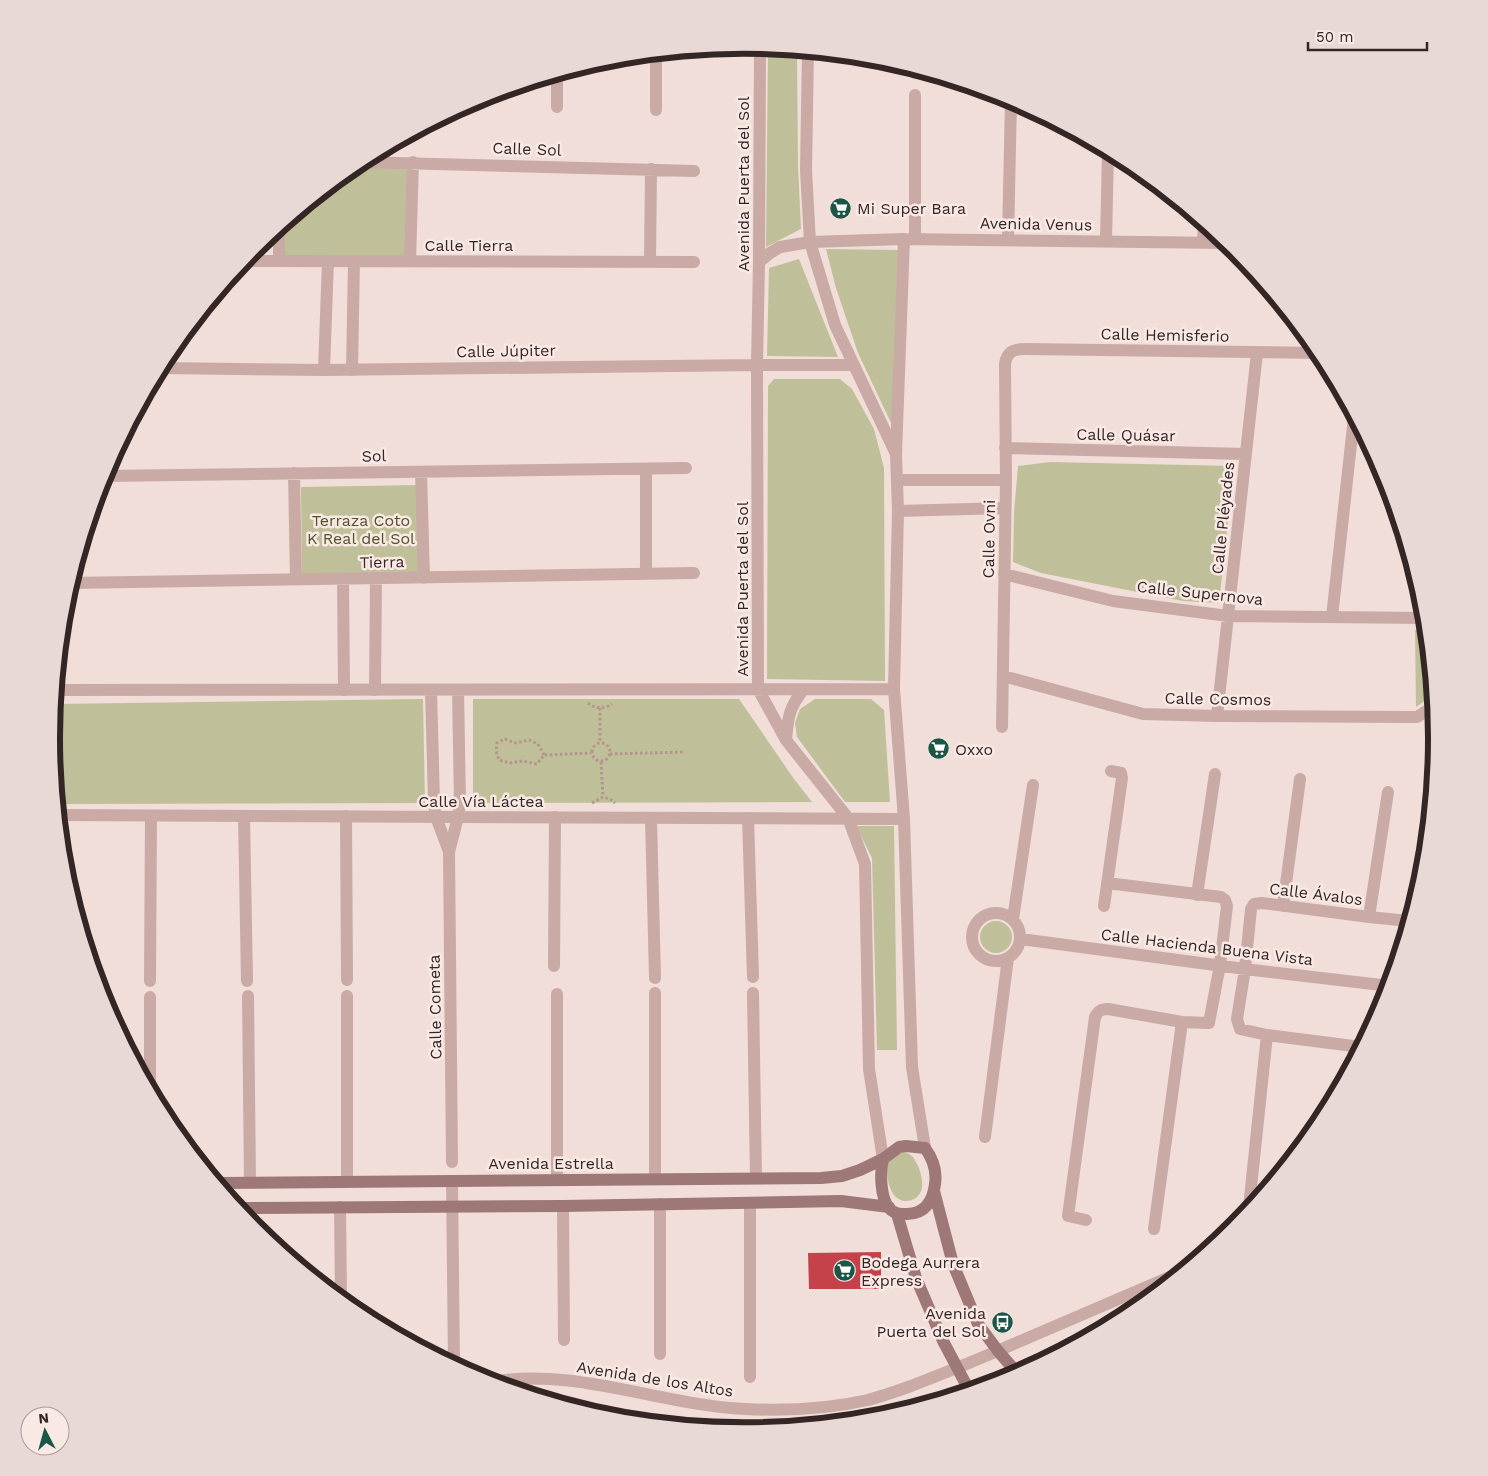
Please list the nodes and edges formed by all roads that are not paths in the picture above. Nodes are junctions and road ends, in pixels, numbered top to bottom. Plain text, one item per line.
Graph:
1 (760, 54) edge
2 (808, 57) edge
3 (656, 60) edge
4 (557, 80) edge
5 (915, 95) dead end
6 (557, 108) dead end
7 (1011, 108) edge
8 (656, 110) dead end
9 (1108, 159) edge
10 (375, 162) edge
11 (413, 162) junction
12 (651, 169) junction
13 (694, 171) dead end
14 (1204, 232) edge
15 (279, 237) edge
16 (909, 239) junction
17 (1008, 240) junction
18 (1106, 241) junction
19 (810, 242) junction
20 (1203, 242) junction
21 (1215, 242) edge
22 (254, 261) edge
23 (279, 261) junction
24 (328, 261) junction
25 (354, 261) junction
26 (410, 261) junction
27 (650, 262) junction
28 (694, 262) dead end
29 (760, 262) junction
30 (1009, 352) joint
31 (1257, 353) junction
32 (1309, 353) edge
33 (757, 365) junction
34 (853, 365) junction
35 (169, 368) edge
36 (324, 370) junction
37 (352, 370) junction
38 (1353, 426) edge
39 (1005, 448) junction
40 (896, 454) junction
41 (1246, 454) junction
42 (686, 468) dead end
43 (646, 469) junction
44 (421, 472) junction
45 (294, 473) junction
46 (112, 476) edge
47 (897, 480) junction
48 (1006, 480) junction
49 (1005, 508) junction
50 (898, 511) junction
51 (694, 573) dead end
52 (646, 574) junction
53 (1004, 574) junction
54 (344, 578) junction
55 (376, 578) junction
56 (424, 578) junction
57 (296, 579) junction
58 (78, 583) edge
59 (1228, 616) junction
60 (1332, 617) junction
61 (1417, 618) edge
62 (1003, 676) junction
63 (61, 690) edge
64 (344, 690) junction
65 (375, 690) junction
66 (430, 690) junction
67 (458, 690) junction
68 (758, 690) junction
69 (803, 690) junction
70 (894, 690) junction
71 (1427, 710) edge
72 (1217, 716) junction
73 (1002, 727) dead end
74 (786, 740) junction
75 (1111, 770) dead end
76 (1215, 774) dead end
77 (1300, 779) dead end
78 (1033, 785) dead end
79 (1388, 792) dead end
80 (65, 815) edge
81 (152, 816) junction
82 (244, 816) junction
83 (346, 816) junction
84 (436, 817) junction
85 (458, 817) junction
86 (554, 817) junction
87 (651, 818) junction
88 (748, 818) junction
89 (848, 818) junction
90 (904, 818) junction
91 (449, 852) junction
92 (1107, 882) junction
93 (1197, 894) junction
94 (1104, 906) dead end
95 (1283, 906) junction
96 (1369, 917) junction
97 (1012, 919) junction
98 (1403, 920) edge
99 (1021, 939) junction
100 (1008, 958) junction
101 (1220, 965) junction
102 (554, 966) dead end
103 (1245, 969) junction
104 (753, 977) dead end
105 (655, 978) dead end
106 (347, 980) dead end
107 (150, 981) dead end
108 (248, 981) dead end
109 (1382, 985) edge
110 (655, 993) dead end
111 (754, 993) dead end
112 (557, 994) dead end
113 (248, 996) dead end
114 (347, 996) dead end
115 (150, 997) dead end
116 (1182, 1022) junction
117 (1267, 1034) junction
118 (1353, 1049) edge
119 (150, 1078) edge
120 (985, 1137) dead end
121 (925, 1148) junction
122 (883, 1159) junction
123 (452, 1162) dead end
124 (756, 1178) junction
125 (655, 1179) junction
126 (452, 1180) junction
127 (557, 1180) junction
128 (224, 1182) edge
129 (250, 1182) junction
130 (348, 1182) junction
131 (934, 1191) junction
132 (1250, 1198) edge
133 (750, 1203) junction
134 (660, 1204) junction
135 (563, 1206) junction
136 (340, 1207) junction
137 (452, 1207) junction
138 (247, 1208) edge
139 (893, 1210) junction
140 (1086, 1220) dead end
141 (1154, 1229) dead end
142 (1162, 1281) edge
143 (341, 1291) edge
144 (564, 1340) dead end
145 (998, 1351) junction
146 (660, 1354) dead end
147 (454, 1358) edge
148 (1012, 1367) edge
149 (957, 1369) junction
150 (750, 1377) dead end
151 (508, 1380) edge
152 (966, 1385) edge

1 - 29 street, Avenida Puerta del Sol
2 - 19 street
3 - 8 street
4 - 6 street
5 - 16 street
7 - 17 street
9 - 18 street
10 - 11 street, Calle Sol
11 - 12 street, Calle Sol
11 - 26 street
12 - 13 street, Calle Sol
12 - 27 street
14 - 20 street
15 - 23 street
16 - 17 street, Avenida Venus
16 - 19 street, Avenida Venus
16 - 40 street
17 - 18 street, Avenida Venus
18 - 20 street, Avenida Venus
19 - 29 street, Avenida Venus
19 - 34 street
20 - 21 street, Avenida Venus
22 - 23 street, Calle Tierra
23 - 24 street, Calle Tierra
24 - 25 street, Calle Tierra
24 - 36 street
25 - 26 street, Calle Tierra
25 - 37 street
26 - 27 street, Calle Tierra
27 - 28 street, Calle Tierra
29 - 33 street, Avenida Puerta del Sol
30 - 31 street, Calle Hemisferio
30 - 39 street, Calle Ovni
31 - 32 street, Calle Hemisferio
31 - 41 street, Calle Pléyades
33 - 34 street, Calle Júpiter
33 - 37 street, Calle Júpiter
33 - 68 street, Avenida Puerta del Sol
34 - 40 street
35 - 36 street, Calle Júpiter
36 - 37 street, Calle Júpiter
38 - 60 street
39 - 41 street, Calle Quásar
39 - 48 street, Calle Ovni
40 - 47 street
41 - 59 street, Calle Pléyades
42 - 43 street, Sol
43 - 44 street, Sol
43 - 52 street
44 - 45 street, Sol
44 - 56 street
45 - 46 street, Sol
45 - 57 street
47 - 48 street
47 - 50 street
48 - 49 street, Calle Ovni
49 - 50 street
49 - 53 street, Calle Ovni
50 - 70 street
51 - 52 street, Tierra
52 - 56 street, Tierra
53 - 59 street, Calle Supernova
53 - 62 street, Calle Ovni
54 - 55 street, Tierra
54 - 57 street, Tierra
54 - 64 street
55 - 56 street, Tierra
55 - 65 street
57 - 58 street, Tierra
59 - 60 street, Calle Supernova
59 - 72 street, Calle Pléyades
60 - 61 street, Calle Supernova
62 - 72 street, Calle Cosmos
62 - 73 street, Calle Ovni
63 - 64 street
64 - 65 street
65 - 66 street
66 - 67 street
66 - 84 street, Calle Cometa
67 - 68 street
67 - 85 street, Calle Cometa
68 - 69 street
68 - 74 street, Avenida Puerta del Sol
69 - 70 street
69 - 74 street
70 - 90 street
71 - 72 street, Calle Cosmos
74 - 89 street, Avenida Puerta del Sol
75 - 92 street
76 - 93 street
77 - 95 street
78 - 97 street
79 - 96 street
80 - 81 street, Calle Vía Láctea
81 - 82 street, Calle Vía Láctea
81 - 107 street
82 - 83 street, Calle Vía Láctea
82 - 108 street
83 - 84 street, Calle Vía Láctea
83 - 106 street
84 - 85 street, Calle Vía Láctea
84 - 91 street, Calle Cometa
85 - 86 street, Calle Vía Láctea
85 - 91 street, Calle Cometa
86 - 87 street, Calle Vía Láctea
86 - 102 street
87 - 88 street, Calle Vía Láctea
87 - 105 street
88 - 89 street, Calle Vía Láctea
88 - 104 street
89 - 90 street, Calle Vía Láctea
89 - 122 street, Avenida Puerta del Sol
90 - 121 street
91 - 123 street, Calle Cometa
92 - 93 street
92 - 94 street
93 - 101 street
95 - 96 street, Calle Ávalos
95 - 103 street, Calle Ávalos
96 - 98 street, Calle Ávalos
97 - 99 street
97 - 100 street
99 - 100 street
99 - 101 street, Calle Hacienda Buena Vista
100 - 120 street
101 - 103 street, Calle Hacienda Buena Vista
101 - 116 street
103 - 109 street, Calle Hacienda Buena Vista
103 - 117 street
110 - 125 street
111 - 124 street
112 - 127 street
113 - 129 street
114 - 130 street
115 - 119 street
116 - 140 street
116 - 141 street
117 - 118 street
117 - 132 street
121 - 122 main road
121 - 131 main road
122 - 124 main road, Avenida Estrella
122 - 139 main road
124 - 125 main road, Avenida Estrella
125 - 127 main road, Avenida Estrella
126 - 127 main road, Avenida Estrella
126 - 130 main road, Avenida Estrella
126 - 137 street
128 - 129 main road, Avenida Estrella
129 - 130 main road, Avenida Estrella
131 - 139 main road
131 - 145 main road
133 - 134 main road
133 - 139 main road
133 - 150 street
134 - 135 main road
134 - 146 street
135 - 137 main road
135 - 144 street
136 - 137 main road
136 - 138 main road
136 - 143 street
137 - 147 street
139 - 149 main road
142 - 145 street, Avenida de los Altos
145 - 148 main road
145 - 149 street, Avenida de los Altos
149 - 151 street, Avenida de los Altos
149 - 152 main road

